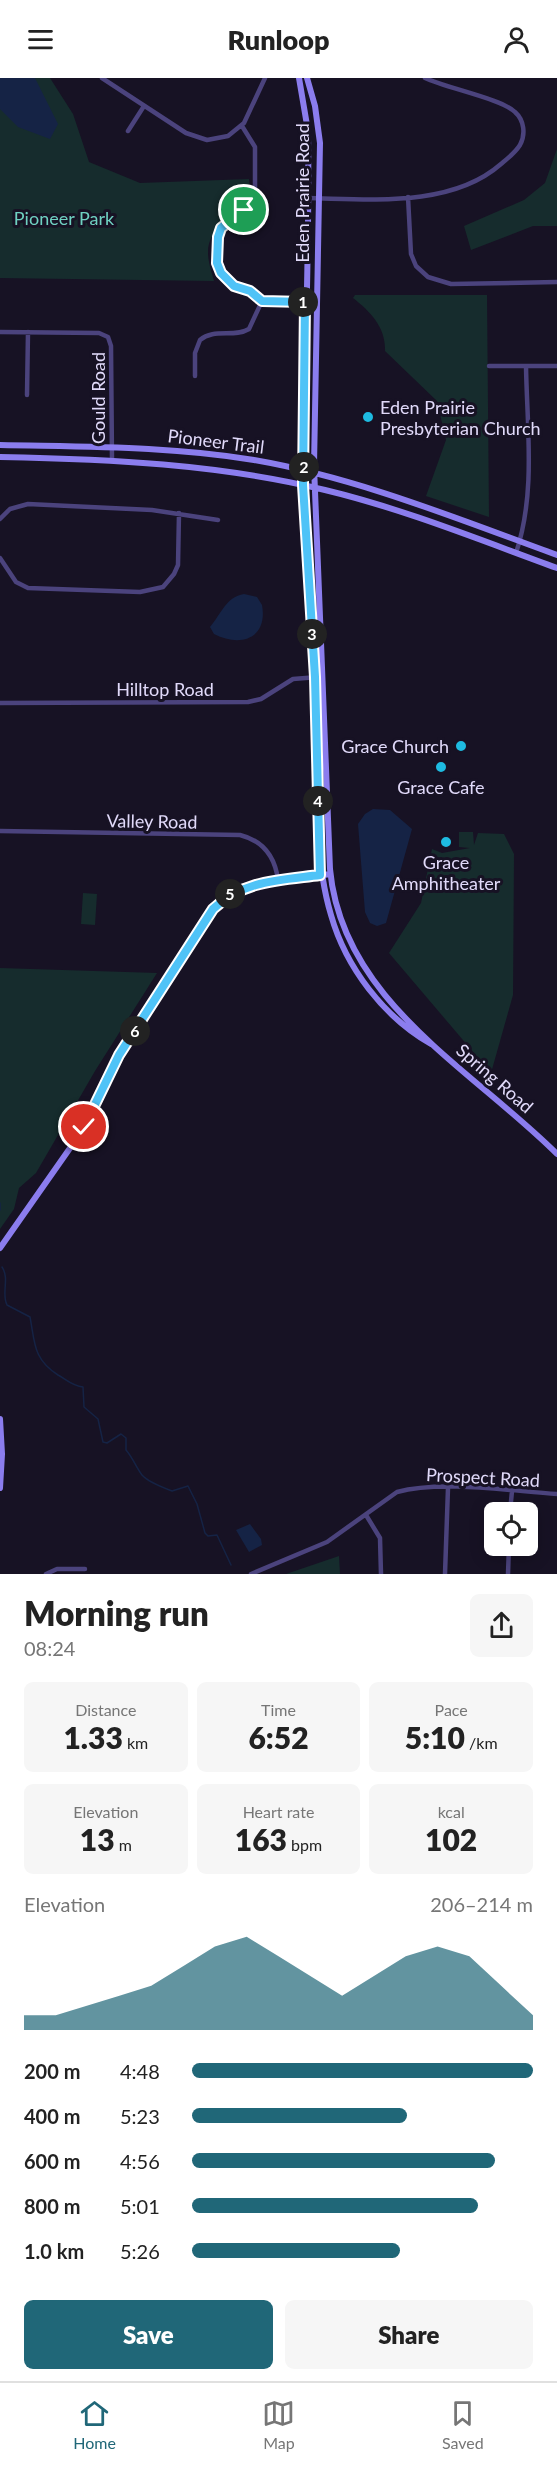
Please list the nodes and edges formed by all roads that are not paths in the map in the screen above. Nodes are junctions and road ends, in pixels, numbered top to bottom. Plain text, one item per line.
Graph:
1 (102, 78) edge
2 (265, 78) edge
3 (298, 78) edge
4 (307, 78) edge
5 (425, 78) edge
6 (144, 106) junction
7 (242, 126) junction
8 (128, 130) dead end
9 (408, 197) junction
10 (307, 198) junction
11 (319, 198) junction
12 (557, 282) edge
13 (262, 301) junction
14 (305, 302) junction
15 (317, 302) junction
16 (0, 332) edge
17 (28, 332) junction
18 (113, 333) dead end
19 (108, 337) junction
20 (489, 366) dead end
21 (526, 366) junction
22 (557, 366) edge
23 (195, 376) dead end
24 (27, 395) dead end
25 (0, 445) edge
26 (112, 447) junction
27 (0, 457) edge
28 (112, 460) junction
29 (304, 471) junction
30 (314, 473) junction
31 (303, 485) junction
32 (315, 488) junction
33 (179, 513) junction
34 (0, 519) edge
35 (218, 520) dead end
36 (519, 542) junction
37 (516, 553) junction
38 (557, 555) edge
39 (0, 558) edge
40 (557, 568) edge
41 (315, 677) junction
42 (323, 677) junction
43 (0, 703) edge
44 (0, 831) edge
45 (330, 874) junction
46 (320, 875) junction
47 (278, 880) junction
48 (440, 1049) junction
49 (557, 1154) edge
50 (0, 1248) edge
51 (0, 1419) edge
52 (1, 1464) edge
53 (0, 1488) edge
54 (448, 1488) junction
55 (512, 1491) junction
56 (557, 1494) edge
57 (511, 1502) edge
58 (366, 1515) junction
59 (509, 1556) edge
60 (86, 1569) dead end
61 (46, 1574) edge
62 (251, 1574) edge
63 (381, 1574) edge
64 (445, 1574) edge
65 (508, 1574) edge

1 - 6 street
2 - 7 street
3 - 10 main road, Eden Prairie Road
4 - 11 main road, Eden Prairie Road
5 - 9 street
6 - 7 street
6 - 8 street
7 - 13 street
9 - 11 street
9 - 12 street
10 - 11 street
10 - 14 main road, Eden Prairie Road
11 - 15 main road, Eden Prairie Road
13 - 14 street
13 - 23 street
14 - 15 street
14 - 29 main road, Eden Prairie Road
15 - 30 main road, Eden Prairie Road
16 - 17 street, Gould Road
17 - 19 street, Gould Road
17 - 24 street
18 - 19 street
19 - 26 street, Gould Road
20 - 21 street
21 - 22 street
21 - 36 street
25 - 26 main road, Pioneer Trail
26 - 28 street, Gould Road
26 - 29 main road, Pioneer Trail
27 - 28 main road, Pioneer Trail
28 - 31 main road, Pioneer Trail
29 - 30 main road, Pioneer Trail
29 - 31 main road, Eden Prairie Road
30 - 32 main road, Eden Prairie Road
30 - 36 main road, Pioneer Trail
31 - 32 main road, Pioneer Trail
31 - 41 main road, Eden Prairie Road
32 - 37 main road, Pioneer Trail
32 - 42 main road, Eden Prairie Road
33 - 34 street
33 - 35 street
33 - 39 street
36 - 37 street
36 - 38 main road, Pioneer Trail
37 - 40 main road, Pioneer Trail
41 - 42 street, Hilltop Road
41 - 43 street, Hilltop Road
41 - 46 main road, Eden Prairie Road
42 - 45 main road, Eden Prairie Road
44 - 47 street, Valley Road
45 - 46 main road
45 - 48 main road, Spring Road
46 - 47 main road
46 - 48 main road, Spring Road
47 - 50 main road
48 - 49 main road, Spring Road
51 - 52 main road
52 - 53 main road
54 - 55 street, Prospect Road
54 - 58 street, Prospect Road
54 - 64 street
55 - 56 street, Prospect Road
55 - 57 street
58 - 62 street, Prospect Road
58 - 63 street
59 - 65 street
60 - 61 street

